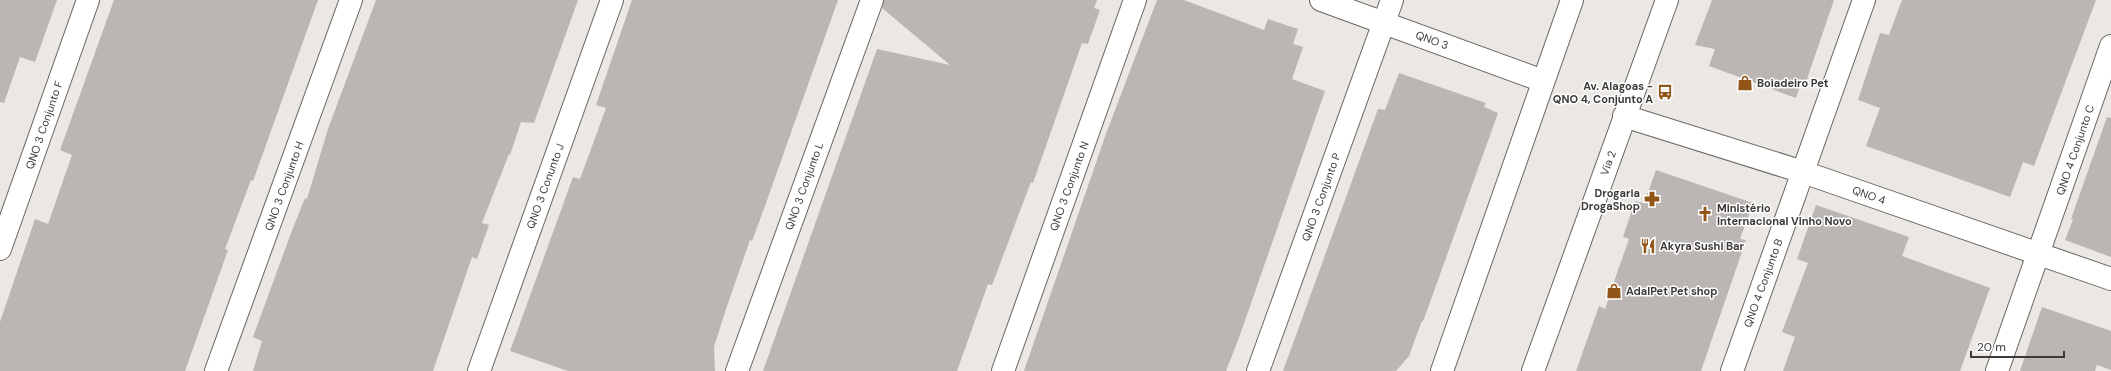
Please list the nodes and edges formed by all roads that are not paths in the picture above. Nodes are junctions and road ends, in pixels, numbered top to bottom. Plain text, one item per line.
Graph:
1 (88, 0) edge
2 (351, 0) edge
3 (612, 0) edge
4 (872, 0) edge
5 (1135, 0) edge
6 (1320, 0) edge
7 (1392, 0) edge
8 (1572, 0) edge
9 (1667, 0) edge
10 (1864, 0) edge
11 (1384, 23) junction
12 (2111, 46) edge
13 (1543, 82) junction
14 (1624, 116) junction
15 (1803, 172) junction
16 (0, 249) edge
17 (2039, 254) junction
18 (2111, 279) edge
19 (216, 371) edge
20 (479, 371) edge
21 (737, 371) edge
22 (1003, 371) edge
23 (1258, 371) edge
24 (1442, 371) edge
25 (1533, 371) edge
26 (1732, 371) edge
27 (1997, 371) edge

1 - 16 street, QNO 3 Conjunto F
2 - 19 street, QNO 3 Conjunto H
3 - 20 street, QNO 3 Conunto J
4 - 21 street, QNO 3 Conjunto L
5 - 22 street, QNO 3 Conjunto N
6 - 11 street, QNO 3
7 - 11 street, QNO 3 Conjunto P
8 - 13 street
9 - 14 street, Via 2
10 - 15 street, QNO 4 Conjunto B
11 - 13 street, QNO 3
11 - 23 street, QNO 3 Conjunto P
12 - 17 street, QNO 4 Conjunto C
13 - 24 street
14 - 15 street, QNO 4
14 - 25 street, Via 2
15 - 17 street, QNO 4
15 - 26 street, QNO 4 Conjunto B
17 - 18 street, QNO 4
17 - 27 street, QNO 4 Conjunto C

